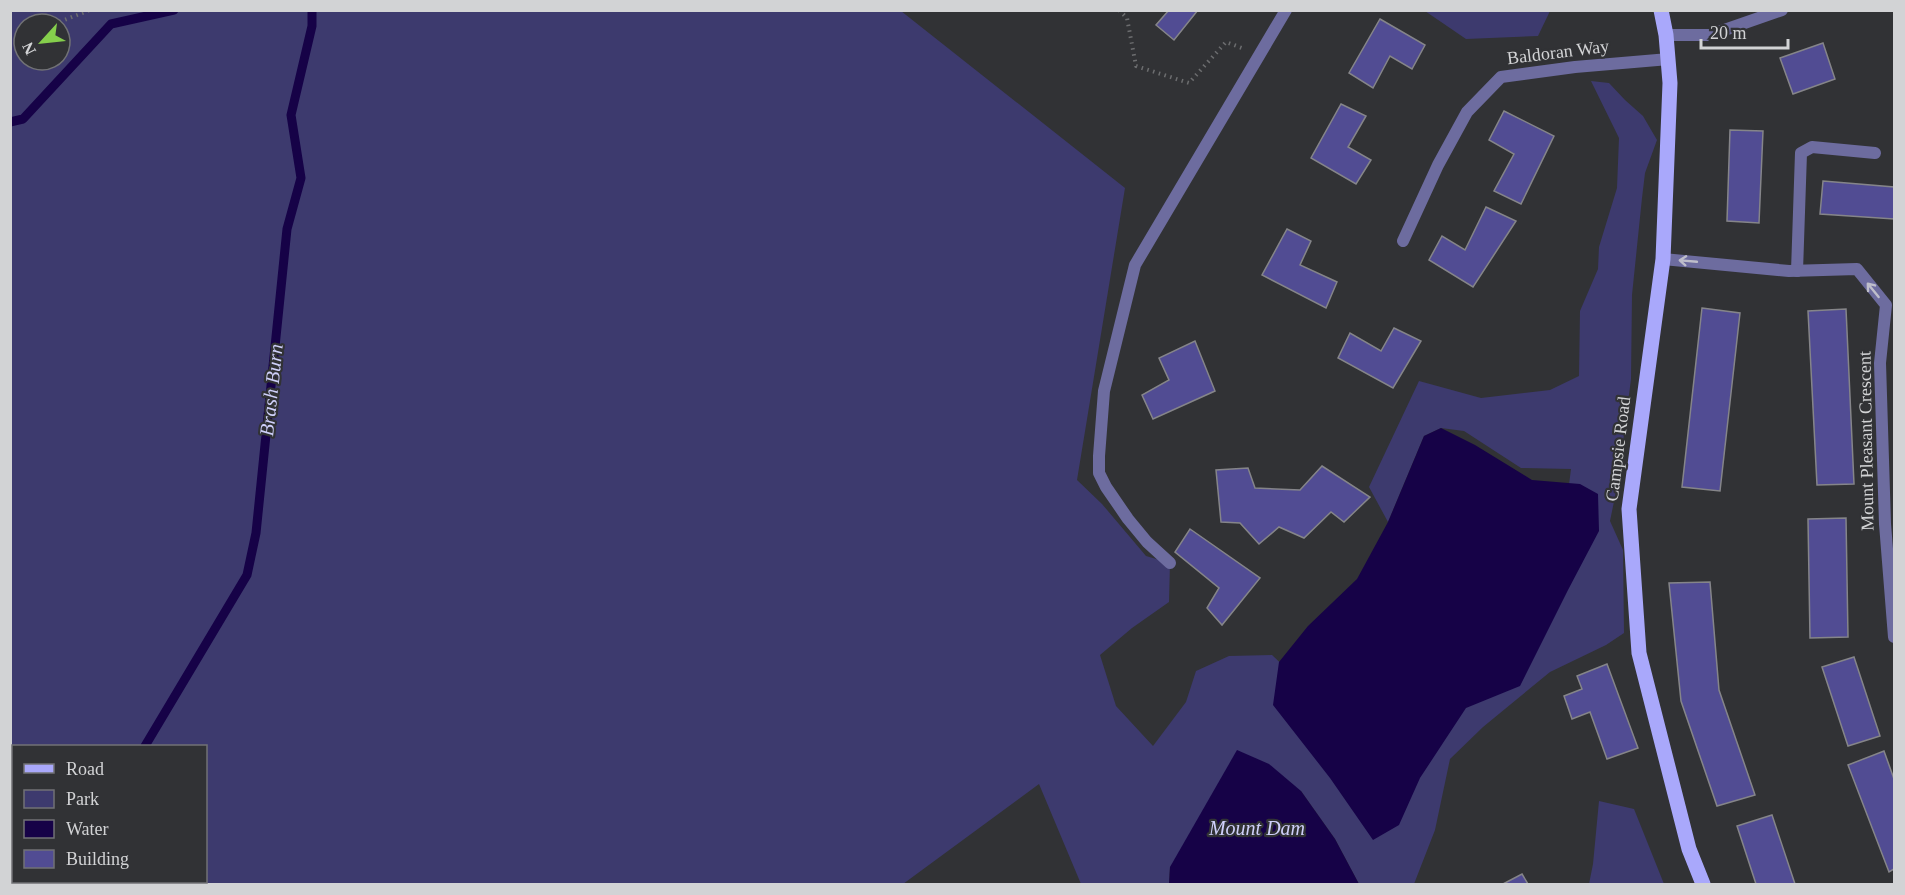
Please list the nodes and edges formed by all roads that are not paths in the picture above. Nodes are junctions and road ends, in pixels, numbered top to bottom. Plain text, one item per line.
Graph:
1 (1286, 10) edge
2 (1661, 10) edge
3 (1782, 10) edge
4 (1666, 35) junction
5 (1669, 59) junction
6 (1875, 153) dead end
7 (1402, 241) dead end
8 (1663, 259) junction
9 (1797, 271) junction
10 (1170, 563) dead end
11 (1894, 637) edge
12 (1702, 885) edge

1 - 10 street
2 - 4 main road, Campsie Road
3 - 4 street
4 - 5 main road, Campsie Road
5 - 7 street, Baldoran Way
5 - 8 main road, Campsie Road
6 - 9 street
9 -> 8 street, Mount Pleasant Crescent
8 - 12 main road, Campsie Road
11 -> 9 street, Mount Pleasant Crescent

